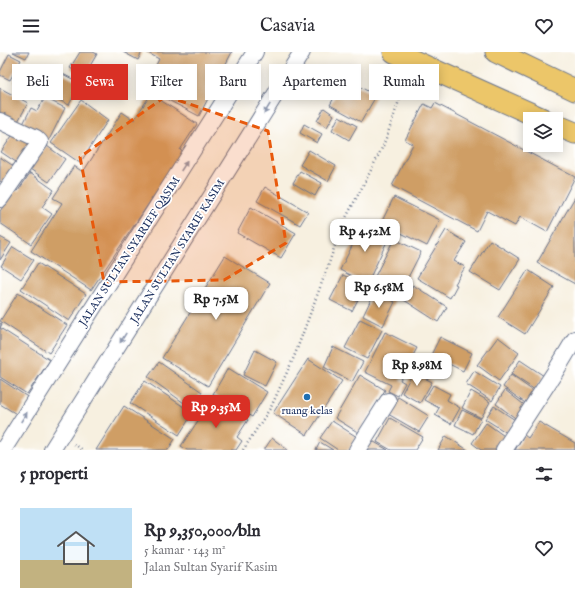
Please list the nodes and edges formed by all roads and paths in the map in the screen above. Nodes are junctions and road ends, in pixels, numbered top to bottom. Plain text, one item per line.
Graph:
1 (255, 52) edge
2 (302, 52) edge
3 (394, 52) edge
4 (496, 52) edge
5 (414, 61) junction
6 (575, 90) edge
7 (527, 112) edge
8 (0, 121) edge
9 (563, 128) edge
10 (575, 134) edge
11 (0, 199) edge
12 (575, 339) edge
13 (388, 400) dead end
14 (3, 450) edge
15 (52, 450) edge
16 (243, 450) edge
17 (357, 450) edge
18 (504, 450) edge

14 -> 1 street, JALAN SULTAN SYARIEF QASIM
2 -> 15 street, JALAN SULTAN SYARIF KASIM
3 - 5 main road
4 - 6 main road
5 - 7 main road
5 - 16 path
8 - 11 street
9 - 10 main road
12 - 18 street
13 - 17 street

